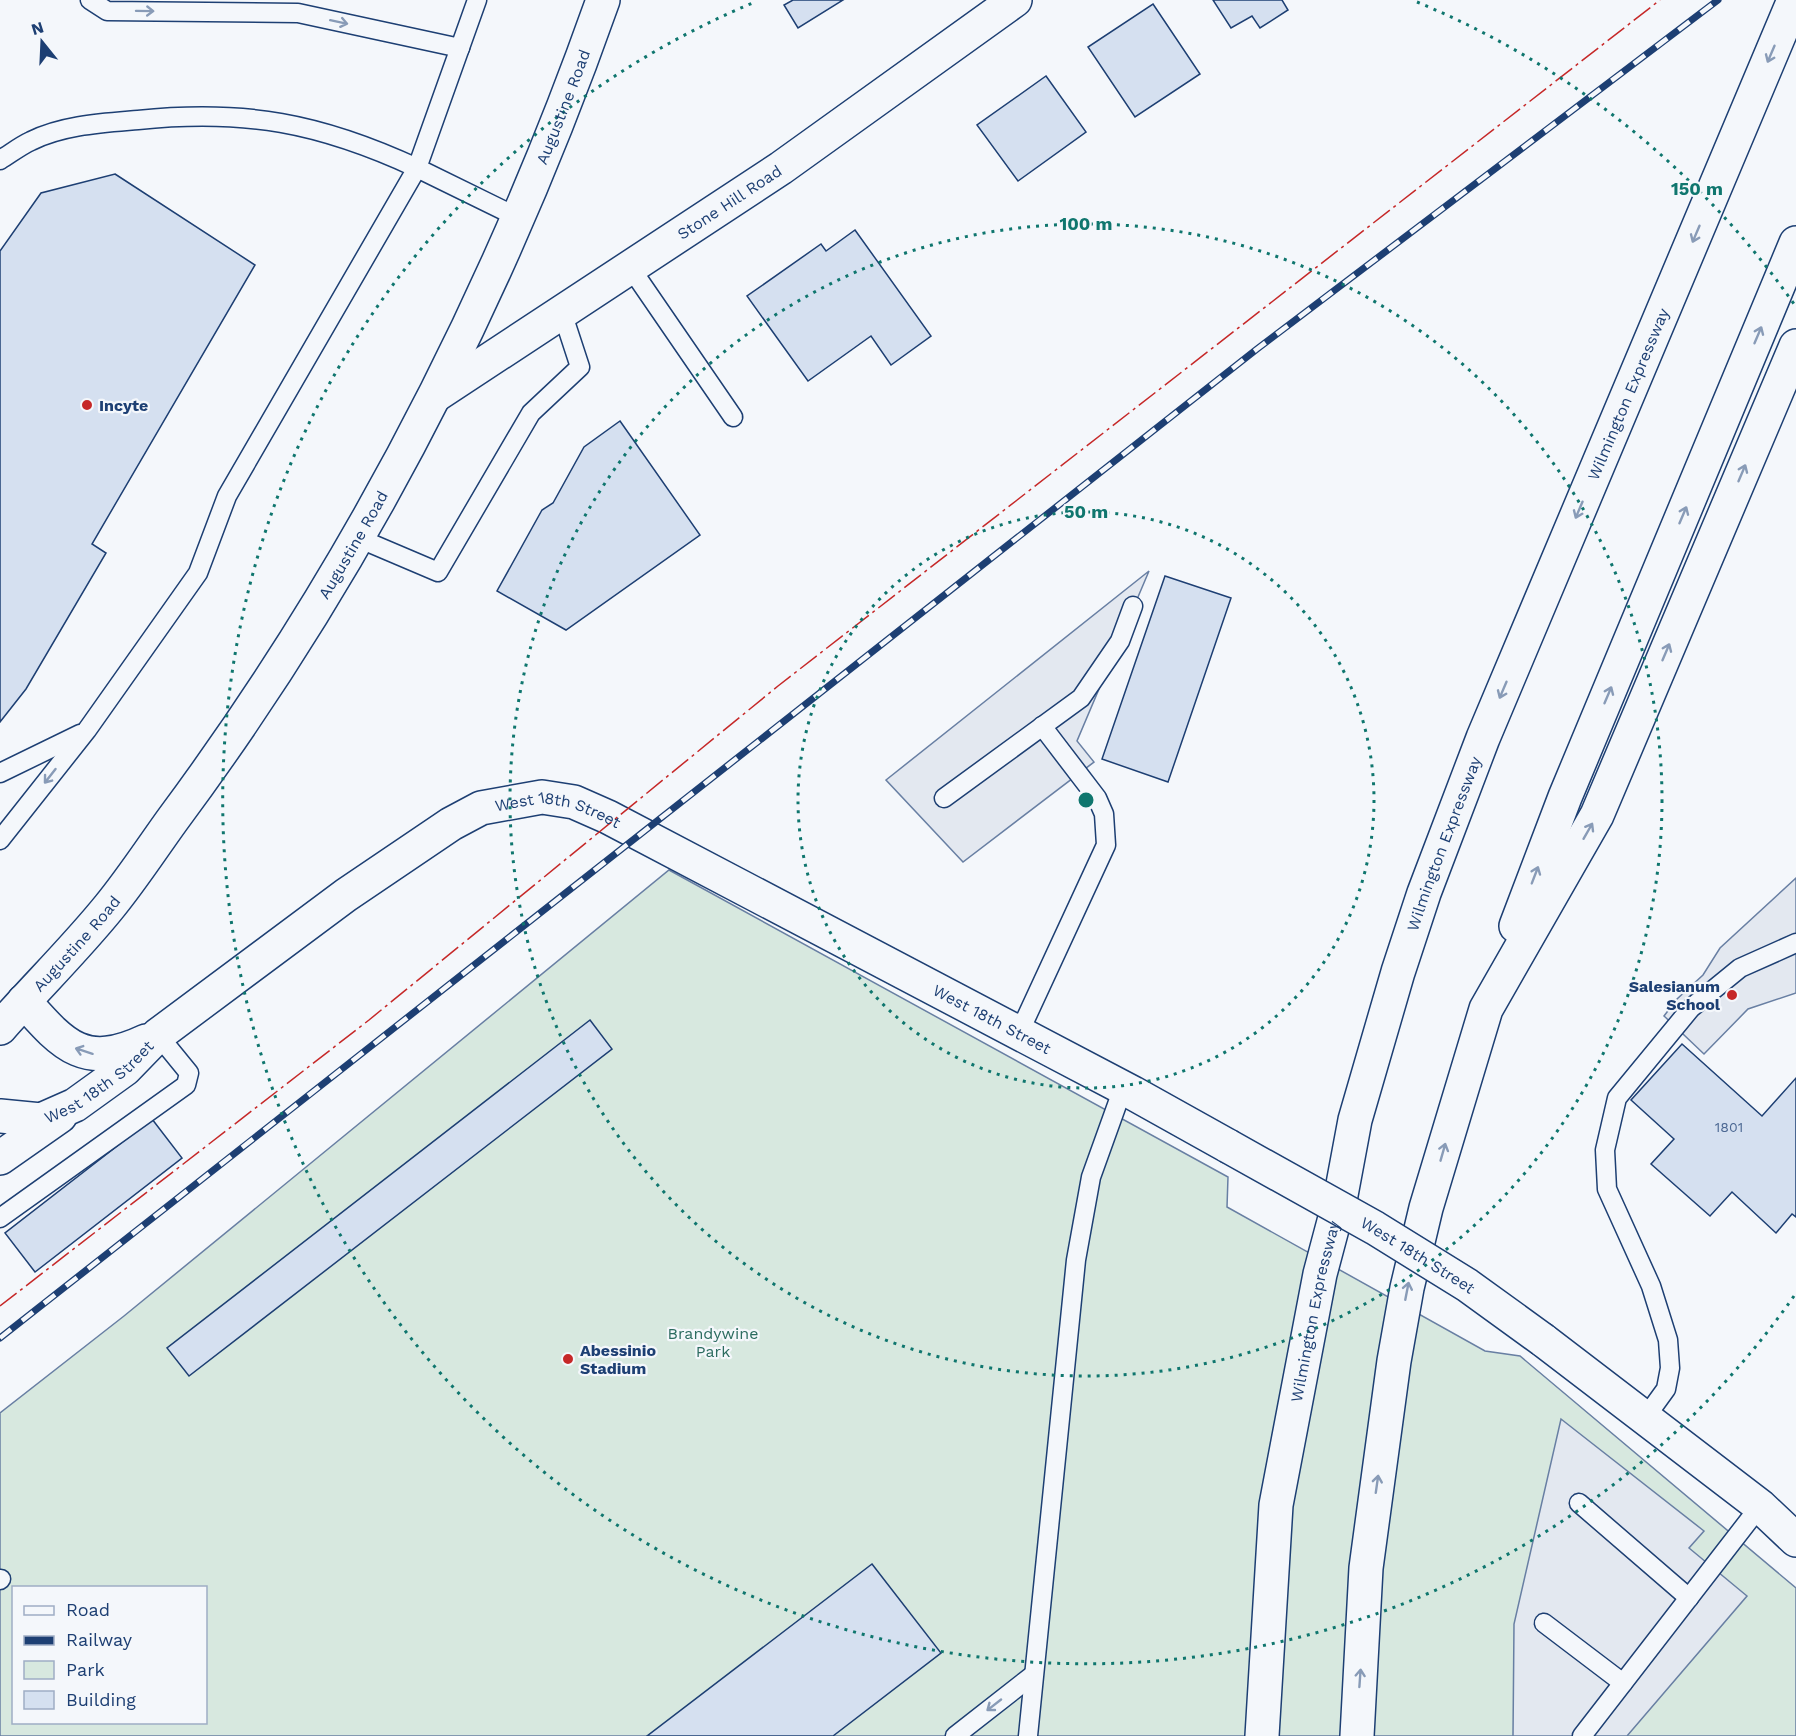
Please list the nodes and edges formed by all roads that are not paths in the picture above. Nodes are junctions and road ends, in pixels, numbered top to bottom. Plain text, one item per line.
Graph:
1 (90, 0) edge
2 (477, 0) edge
3 (603, 0) edge
4 (1015, 0) edge
5 (1794, 0) edge
6 (460, 48) junction
7 (0, 160) edge
8 (417, 168) junction
9 (517, 217) junction
10 (1796, 243) edge
11 (630, 267) junction
12 (562, 312) junction
13 (1796, 346) edge
14 (436, 395) junction
15 (733, 417) dead end
16 (358, 538) junction
17 (1133, 606) dead end
18 (1042, 726) junction
19 (87, 730) junction
20 (0, 773) edge
21 (944, 798) dead end
22 (0, 840) edge
23 (1796, 943) edge
24 (24, 1001) junction
25 (1486, 1010) junction
26 (0, 1028) edge
27 (1019, 1034) junction
28 (158, 1035) junction
29 (1123, 1088) junction
30 (75, 1105) junction
31 (0, 1116) edge
32 (0, 1158) edge
33 (0, 1218) edge
34 (1645, 1418) junction
35 (1579, 1503) dead end
36 (1760, 1506) junction
37 (1796, 1540) edge
38 (1689, 1598) junction
39 (1544, 1623) dead end
40 (1033, 1675) junction
41 (1623, 1683) junction
42 (955, 1736) edge
43 (1028, 1736) edge
44 (1262, 1736) edge
45 (1357, 1736) edge
46 (1582, 1736) edge

1 -> 6 lane
2 - 6 lane
3 - 9 main road, Augustine Road
4 - 11 main road, Stone Hill Road
5 -> 44 main road, Wilmington Expressway
6 - 8 lane
7 - 8 lane
8 - 9 lane
8 - 19 lane
9 - 14 main road, Augustine Road
25 -> 10 main road
11 - 12 main road, Stone Hill Road
11 - 15 lane
12 - 14 main road, Stone Hill Road
12 - 16 lane
25 -> 13 main road
14 - 16 main road, Augustine Road
16 - 24 main road, Augustine Road
17 - 18 lane
18 - 21 lane
18 - 27 lane
19 - 20 lane
19 -> 22 lane
23 - 34 lane
24 - 26 main road, Augustine Road
28 -> 24 main road, West 18th Street
45 -> 25 main road
27 - 28 main road, West 18th Street
27 - 29 main road, West 18th Street
28 - 30 main road, West 18th Street
28 - 33 lane
29 - 34 main road, West 18th Street, bridge
29 - 40 lane
30 - 31 main road, West 18th Street
30 - 32 main road
34 - 36 main road, West 18th Street
35 - 38 lane
36 - 37 main road, West 18th Street
36 - 38 lane
38 - 41 lane
39 - 41 lane
40 -> 42 lane
40 - 43 lane
41 - 46 lane

